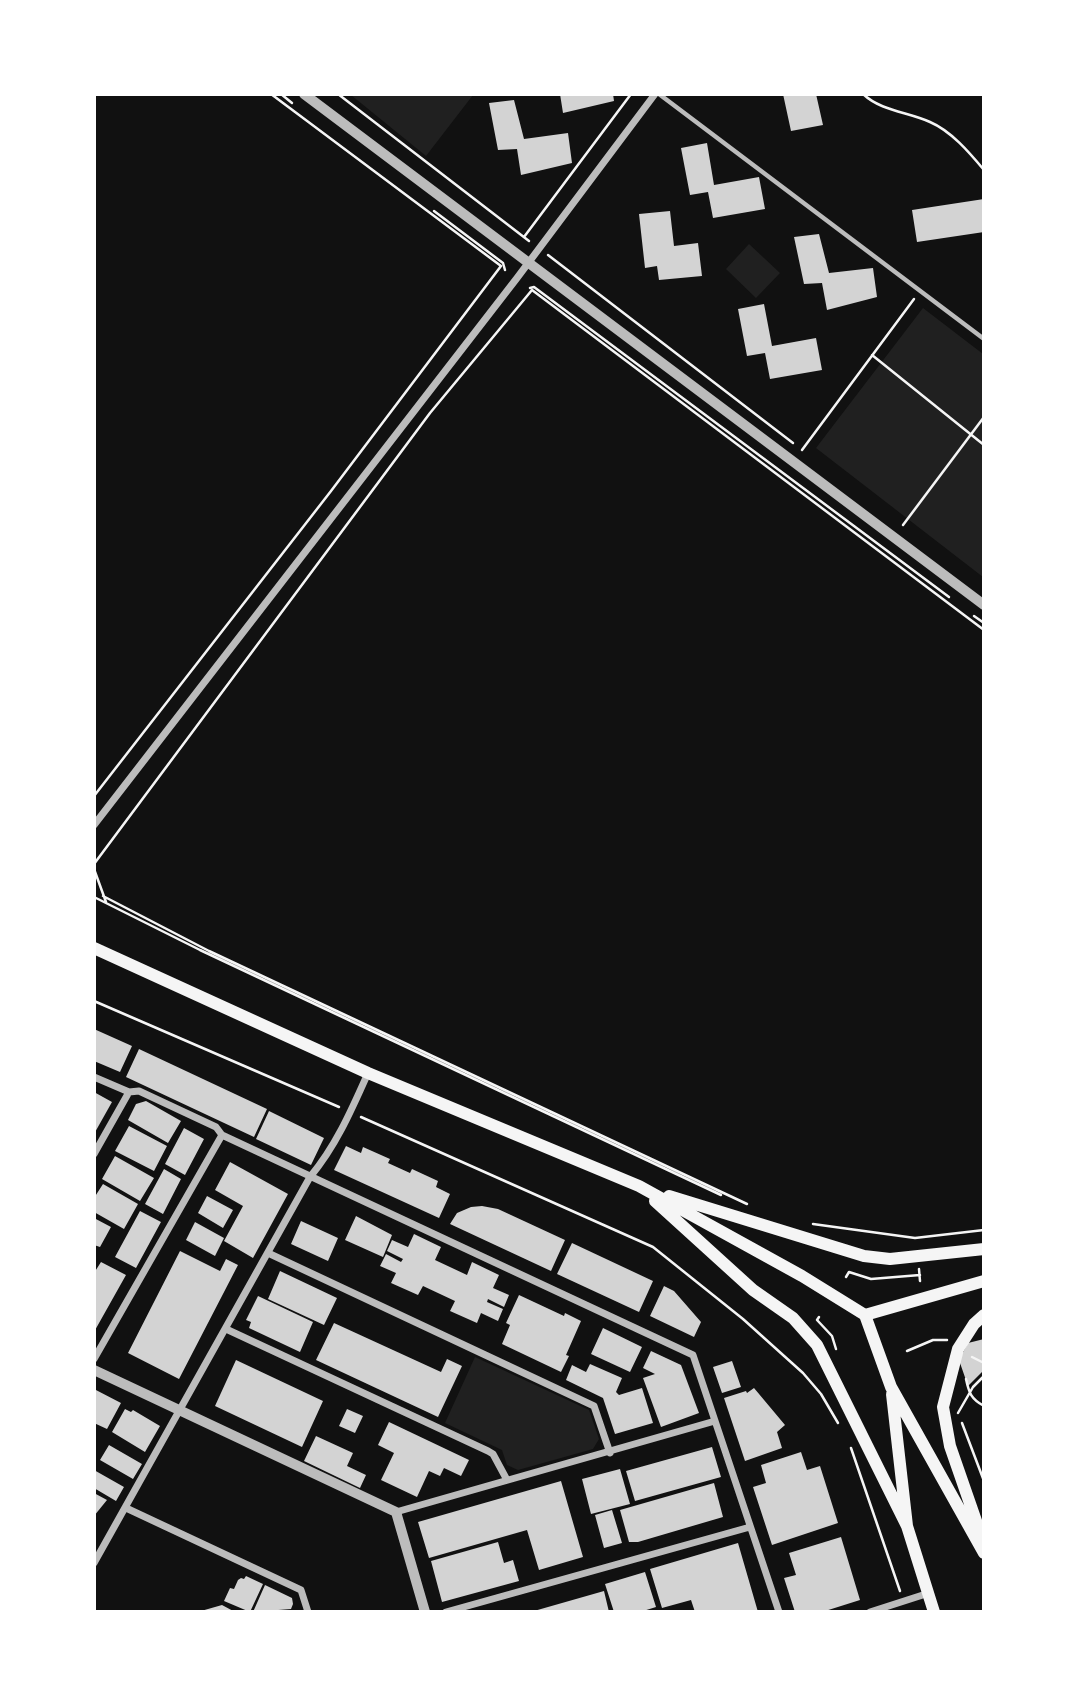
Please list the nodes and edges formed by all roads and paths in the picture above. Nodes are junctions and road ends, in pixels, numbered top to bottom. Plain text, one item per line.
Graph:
1 (271, 94) edge
2 (304, 94) edge
3 (338, 94) edge
4 (631, 94) edge
5 (657, 94) edge
6 (863, 94) edge
7 (984, 170) edge
8 (524, 237) junction
9 (531, 243) dead end
10 (548, 256) dead end
11 (528, 263) junction
12 (531, 289) junction
13 (920, 290) junction
14 (984, 339) edge
15 (872, 355) junction
16 (984, 417) edge
17 (970, 435) junction
18 (984, 445) edge
19 (902, 525) dead end
20 (984, 605) edge
21 (984, 623) edge
22 (984, 630) edge
23 (94, 796) edge
24 (94, 825) edge
25 (94, 867) edge
26 (103, 895) junction
27 (94, 897) edge
28 (106, 902) junction
29 (94, 948) edge
30 (94, 1001) edge
31 (368, 1073) junction
32 (94, 1077) edge
33 (129, 1093) junction
34 (350, 1112) junction
35 (222, 1135) junction
36 (94, 1154) edge
37 (310, 1177) junction
38 (639, 1186) junction
39 (807, 1223) dead end
40 (984, 1230) edge
41 (984, 1249) edge
42 (268, 1253) junction
43 (918, 1266) dead end
44 (920, 1275) junction
45 (846, 1277) dead end
46 (920, 1281) dead end
47 (984, 1281) edge
48 (865, 1315) junction
49 (984, 1315) edge
50 (226, 1329) junction
51 (954, 1340) dead end
52 (907, 1351) dead end
53 (963, 1352) dead end
54 (94, 1359) edge
55 (984, 1363) edge
56 (94, 1370) edge
57 (965, 1374) dead end
58 (984, 1376) edge
59 (891, 1387) junction
60 (969, 1394) junction
61 (984, 1406) edge
62 (180, 1410) junction
63 (715, 1421) junction
64 (842, 1429) dead end
65 (848, 1441) dead end
66 (610, 1452) junction
67 (506, 1480) junction
68 (984, 1481) edge
69 (126, 1508) junction
70 (396, 1512) junction
71 (907, 1526) junction
72 (750, 1527) junction
73 (984, 1541) edge
74 (984, 1553) edge
75 (94, 1563) edge
76 (929, 1593) junction
77 (904, 1601) junction
78 (308, 1612) edge
79 (425, 1612) edge
80 (446, 1612) edge
81 (779, 1612) edge
82 (870, 1612) edge
83 (934, 1612) edge

1 - 23 path
2 - 11 street
3 - 8 path
4 - 8 path
5 - 11 street
5 - 13 lane
6 - 7 path
8 - 9 path
10 - 15 path
11 - 20 street
11 - 24 street
12 - 21 path
12 - 22 path
12 - 25 path
13 - 14 lane
13 - 15 path
15 - 17 path
16 - 17 path
17 - 18 path
17 - 19 path
25 - 26 path
26 - 28 path
26 - 28 path
27 - 28 path
29 - 31 main road
30 - 34 path
31 - 34 street
31 - 38 main road
32 - 33 street
33 - 35 street
33 - 36 street
34 - 37 street
34 - 64 path
35 - 37 street
35 - 54 street
37 - 42 street
37 - 63 street
38 - 41 main road
38 - 48 main road
38 - 71 main road
39 - 40 path
42 - 50 street
42 - 66 street
43 - 44 path
44 - 45 path
44 - 46 path
47 - 48 main road
48 - 59 main road
49 - 73 main road
50 - 62 street
50 - 67 street
51 - 52 path
53 - 55 path
56 - 62 street
57 - 60 path
58 - 60 path
59 - 71 main road
59 - 74 main road
60 - 61 path
60 - 68 path
62 - 69 street
62 - 70 street
63 - 66 street
63 - 72 street
65 - 77 path
66 - 67 street
67 - 70 street
69 - 75 street
69 - 78 street
70 - 79 street
71 - 76 main road
72 - 80 street
72 - 81 street
76 - 77 street
76 - 83 main road
77 - 82 street

